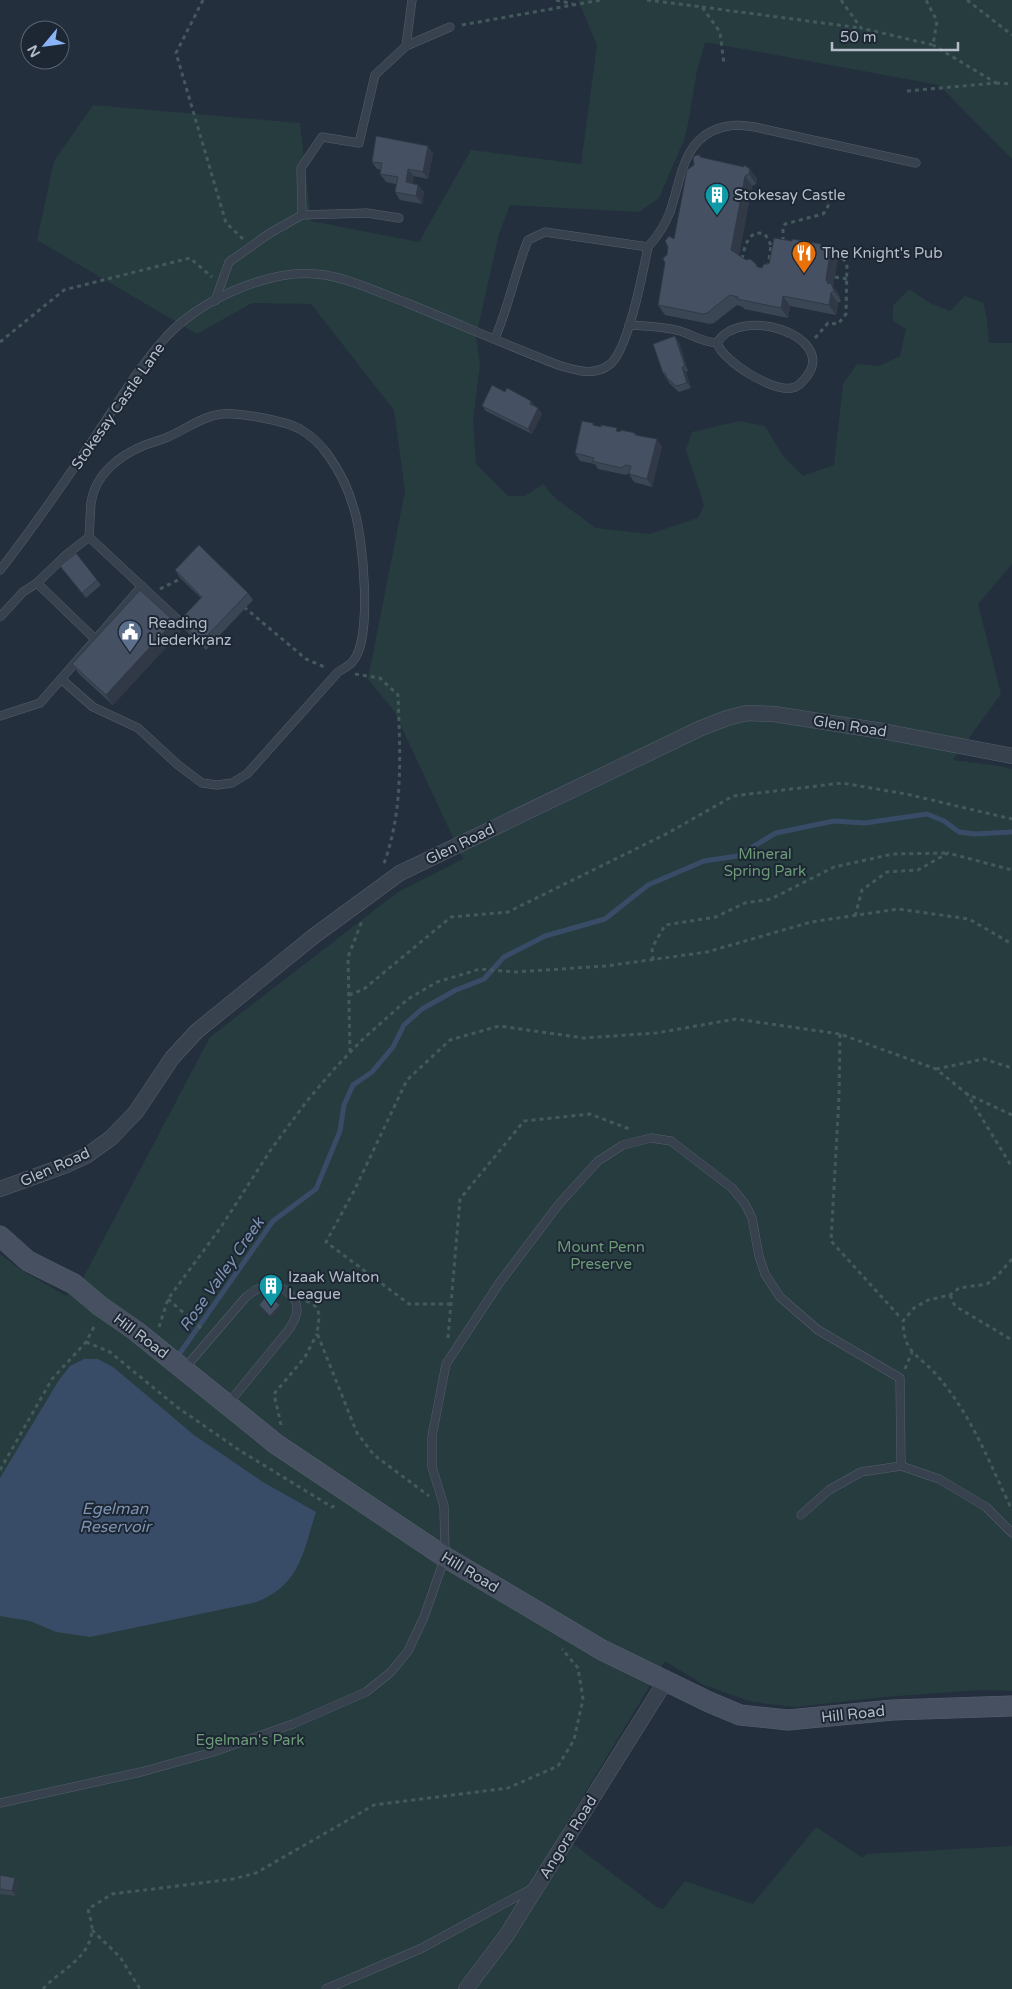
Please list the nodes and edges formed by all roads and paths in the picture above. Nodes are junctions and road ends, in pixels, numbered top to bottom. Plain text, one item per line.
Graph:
1 (203, 0) edge
2 (412, 0) edge
3 (556, 0) edge
4 (601, 0) edge
5 (647, 0) edge
6 (841, 0) edge
7 (926, 0) edge
8 (967, 0) edge
9 (575, 5) junction
10 (702, 8) junction
11 (450, 28) joint
12 (861, 28) junction
13 (1012, 35) edge
14 (933, 45) junction
15 (406, 46) junction
16 (724, 64) dead end
17 (996, 83) junction
18 (1012, 84) edge
19 (907, 91) dead end
20 (916, 163) dead end
21 (832, 194) dead end
22 (302, 215) junction
23 (399, 218) dead end
24 (771, 245) junction
25 (250, 246) junction
26 (648, 248) junction
27 (830, 252) edge
28 (742, 259) edge
29 (768, 269) edge
30 (834, 277) dead end
31 (846, 279) junction
32 (221, 284) junction
33 (215, 301) junction
34 (629, 326) junction
35 (496, 338) junction
36 (0, 342) edge
37 (717, 342) junction
38 (808, 346) junction
39 (89, 537) junction
40 (0, 570) edge
41 (185, 576) edge
42 (37, 583) junction
43 (142, 586) junction
44 (150, 594) junction
45 (238, 601) edge
46 (0, 617) edge
47 (178, 620) edge
48 (95, 639) junction
49 (338, 672) junction
50 (61, 679) junction
51 (0, 716) edge
52 (1009, 751) edge
53 (1012, 819) edge
54 (948, 853) junction
55 (1012, 870) edge
56 (374, 892) junction
57 (855, 916) junction
58 (362, 920) dead end
59 (1012, 944) edge
60 (652, 960) junction
61 (349, 995) junction
62 (840, 1034) junction
63 (350, 1052) junction
64 (1012, 1068) edge
65 (936, 1069) junction
66 (967, 1094) junction
67 (1012, 1115) edge
68 (651, 1138) junction
69 (1012, 1168) edge
70 (0, 1189) edge
71 (0, 1236) edge
72 (1012, 1259) edge
73 (950, 1295) junction
74 (291, 1296) junction
75 (168, 1300) junction
76 (451, 1304) junction
77 (100, 1306) junction
78 (899, 1316) dead end
79 (204, 1331) dead end
80 (317, 1334) junction
81 (1012, 1340) edge
82 (86, 1342) junction
83 (153, 1343) junction
84 (912, 1352) junction
85 (446, 1364) junction
86 (184, 1369) junction
87 (900, 1378) junction
88 (227, 1405) junction
89 (276, 1444) junction
90 (901, 1466) junction
91 (0, 1470) edge
92 (342, 1502) dead end
93 (444, 1506) junction
94 (1012, 1510) edge
95 (801, 1515) dead end
96 (1012, 1534) edge
97 (444, 1557) junction
98 (556, 1642) dead end
99 (665, 1682) junction
100 (1012, 1706) edge
101 (0, 1803) edge
102 (537, 1886) junction
103 (92, 1930) junction
104 (43, 1989) edge
105 (140, 1989) edge
106 (326, 1989) edge
107 (466, 1989) edge

1 - 25 path
2 - 15 lane
3 - 9 path
4 - 9 path
5 - 10 path
6 - 12 path
7 - 14 path
8 - 13 path
9 - 11 path
10 - 12 path
10 - 16 path
11 - 15 lane
12 - 14 path
14 - 17 path
15 - 22 lane
17 - 18 path
17 - 19 path
20 - 26 lane
21 - 24 path
22 - 23 lane
22 - 25 lane
24 - 28 path
24 - 29 path
25 - 32 lane
26 - 34 lane, Stokesay Castle Lane
26 - 35 lane
27 - 31 path
30 - 31 path
31 - 38 path
32 - 33 lane
32 - 36 path
33 - 35 lane, Stokesay Castle Lane
33 - 40 lane, Stokesay Castle Lane
34 - 35 lane, Stokesay Castle Lane
34 - 37 lane
37 - 38 lane
37 - 38 lane
39 - 42 lane
39 - 43 lane
39 - 49 lane
41 - 44 path
42 - 46 lane
42 - 48 lane
43 - 44 lane
43 - 48 lane
44 - 47 lane
45 - 49 path
48 - 50 lane
49 - 50 lane
49 - 56 path
50 - 51 lane
52 - 56 street, Glen Road
53 - 61 path
54 - 55 path
54 - 57 path
54 - 60 path
56 - 70 street, Glen Road
57 - 59 path
57 - 60 path
58 - 61 path
60 - 63 path
61 - 63 path
62 - 65 path
62 - 76 path
62 - 78 path
63 - 75 path
64 - 65 path
65 - 66 path
66 - 67 path
66 - 69 path
68 - 76 path
68 - 85 lane
68 - 87 lane
71 - 77 street, Hill Road
72 - 73 path
73 - 81 path
73 - 84 path
74 - 80 path
74 - 86 lane
74 - 88 lane
75 - 79 path
75 - 83 path
76 - 85 path
77 - 82 path
77 - 83 street, Hill Road
80 - 89 path
80 - 93 path
82 - 91 path
82 - 92 path
83 - 86 street, Hill Road
84 - 87 path
84 - 94 path
85 - 93 lane
86 - 88 street, Hill Road
87 - 90 lane
88 - 89 street, Hill Road
89 - 97 street, Hill Road
90 - 95 lane
90 - 96 lane
93 - 97 lane
97 - 99 street, Hill Road
97 - 101 lane
98 - 103 path
99 - 100 street, Hill Road
99 - 102 street, Angora Road
102 - 106 lane
102 - 107 street, Angora Road
103 - 104 path
103 - 105 path

